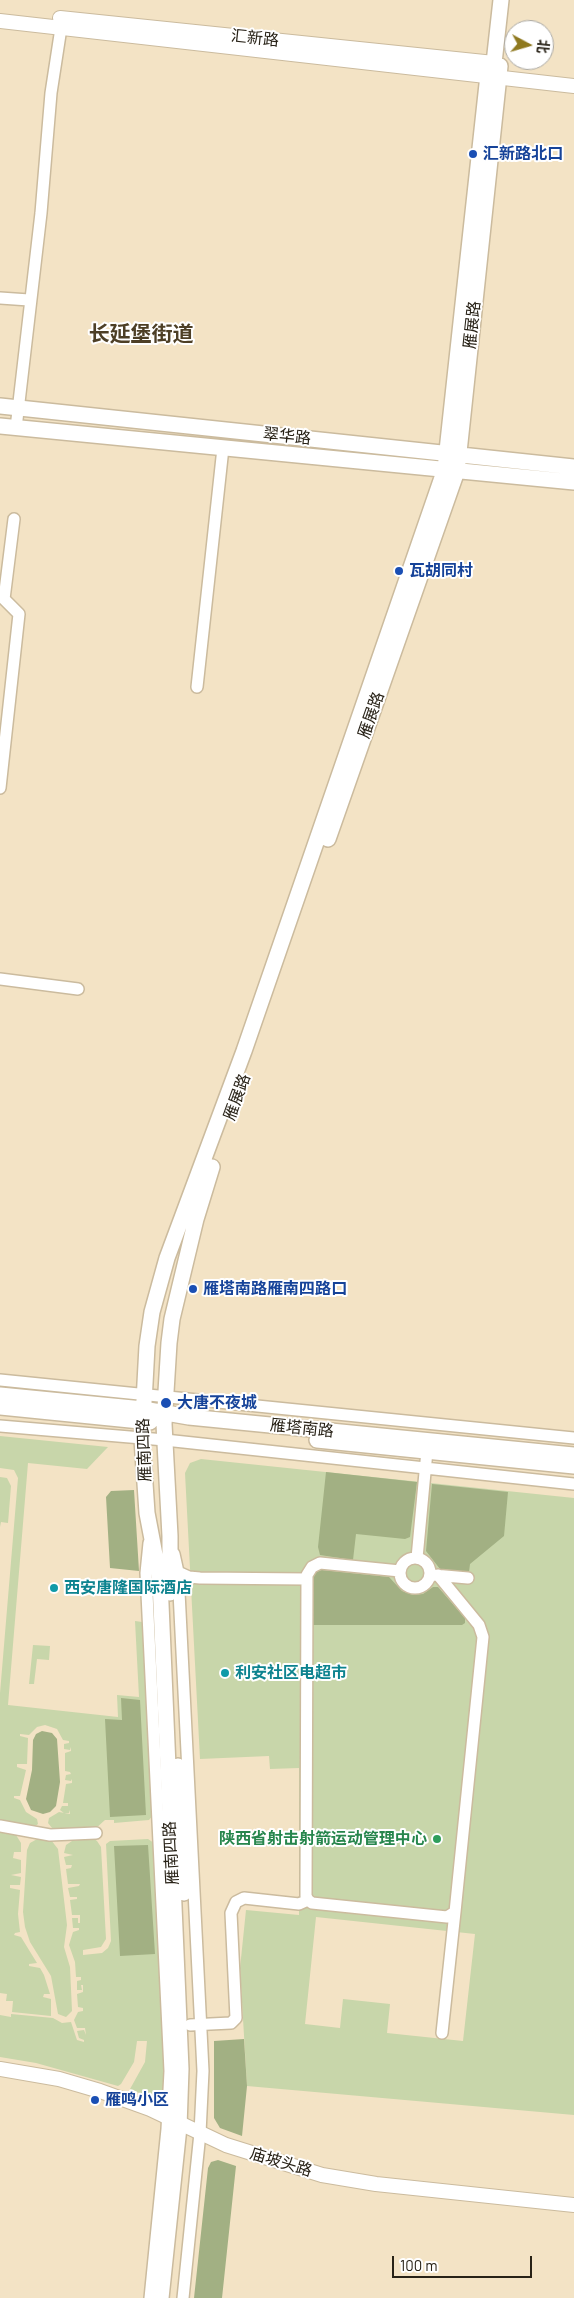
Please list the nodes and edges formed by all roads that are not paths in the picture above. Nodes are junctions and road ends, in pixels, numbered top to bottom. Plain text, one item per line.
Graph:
1 (500, 0) edge
2 (507, 0) edge
3 (0, 12) edge
4 (0, 21) edge
5 (61, 28) junction
6 (493, 72) junction
7 (574, 86) edge
8 (0, 298) edge
9 (29, 300) junction
10 (0, 406) edge
11 (18, 408) junction
12 (0, 426) edge
13 (16, 428) junction
14 (223, 448) junction
15 (452, 454) junction
16 (574, 467) edge
17 (451, 470) junction
18 (574, 482) edge
19 (14, 519) dead end
20 (197, 687) dead end
21 (0, 788) edge
22 (0, 979) edge
23 (78, 989) dead end
24 (0, 1380) edge
25 (144, 1393) junction
26 (0, 1395) edge
27 (166, 1395) junction
28 (0, 1406) edge
29 (142, 1415) junction
30 (164, 1419) junction
31 (0, 1426) edge
32 (574, 1438) edge
33 (142, 1439) junction
34 (165, 1440) junction
35 (427, 1451) junction
36 (574, 1455) edge
37 (574, 1466) edge
38 (426, 1468) junction
39 (574, 1484) edge
40 (170, 1536) junction
41 (417, 1558) junction
42 (400, 1571) junction
43 (178, 1572) junction
44 (434, 1575) junction
45 (307, 1578) junction
46 (468, 1578) dead end
47 (0, 1826) edge
48 (96, 1833) dead end
49 (308, 1900) junction
50 (455, 1912) junction
51 (196, 2025) junction
52 (442, 2033) dead end
53 (0, 2069) edge
54 (184, 2125) junction
55 (574, 2205) edge
56 (150, 2298) edge
57 (161, 2298) edge
58 (171, 2298) edge
59 (183, 2298) edge

1 - 6 main road, 雁展路
2 - 6 main road, 雁展路
3 - 6 street, 汇新路
4 - 5 street, 汇新路
5 - 6 street, 汇新路
5 - 9 street
6 - 7 street, 汇新路
6 - 15 main road, 雁展路
8 - 9 street
9 - 11 street
10 - 11 main road, 翠华路
11 - 13 street
11 - 15 main road, 翠华路
12 - 13 main road, 翠华路
13 - 14 main road, 翠华路
14 - 17 main road, 翠华路
14 - 20 street
15 - 16 main road, 翠华路
15 - 17 main road, 雁展路
17 - 18 main road, 翠华路
17 - 25 main road, 雁展路
17 - 27 main road, 雁展路
19 - 21 street
22 - 23 street
24 - 25 street
25 - 27 street
25 - 29 main road, 雁展路
26 - 29 main road, 雁塔南路
27 - 30 main road, 雁展路
27 - 32 street
28 - 29 main road, 雁塔南路
29 - 30 main road, 雁塔南路
29 - 33 main road, 雁南四路
30 - 34 main road, 雁南四路
30 - 35 main road, 雁塔南路
30 - 36 main road, 雁塔南路
31 - 33 street
33 - 34 street
33 - 54 main road, 雁南四路
34 - 38 street
34 - 40 main road, 雁南四路
35 - 37 main road, 雁塔南路
35 - 38 street
38 - 39 street
38 - 41 street
40 - 43 street
40 - 51 main road, 雁南四路
41 - 42 street
41 - 44 street
42 - 44 street
42 - 45 street
43 - 45 street
43 - 51 street
44 - 46 street
44 - 50 street
45 - 49 street
47 - 48 street
49 - 50 street
49 - 51 street
50 - 52 street
51 - 54 main road, 雁南四路
53 - 54 street, 庙坡头路
54 - 55 street, 庙坡头路
54 - 56 street
54 - 57 main road, 雁南四路
54 - 58 main road, 雁南四路
54 - 59 street

